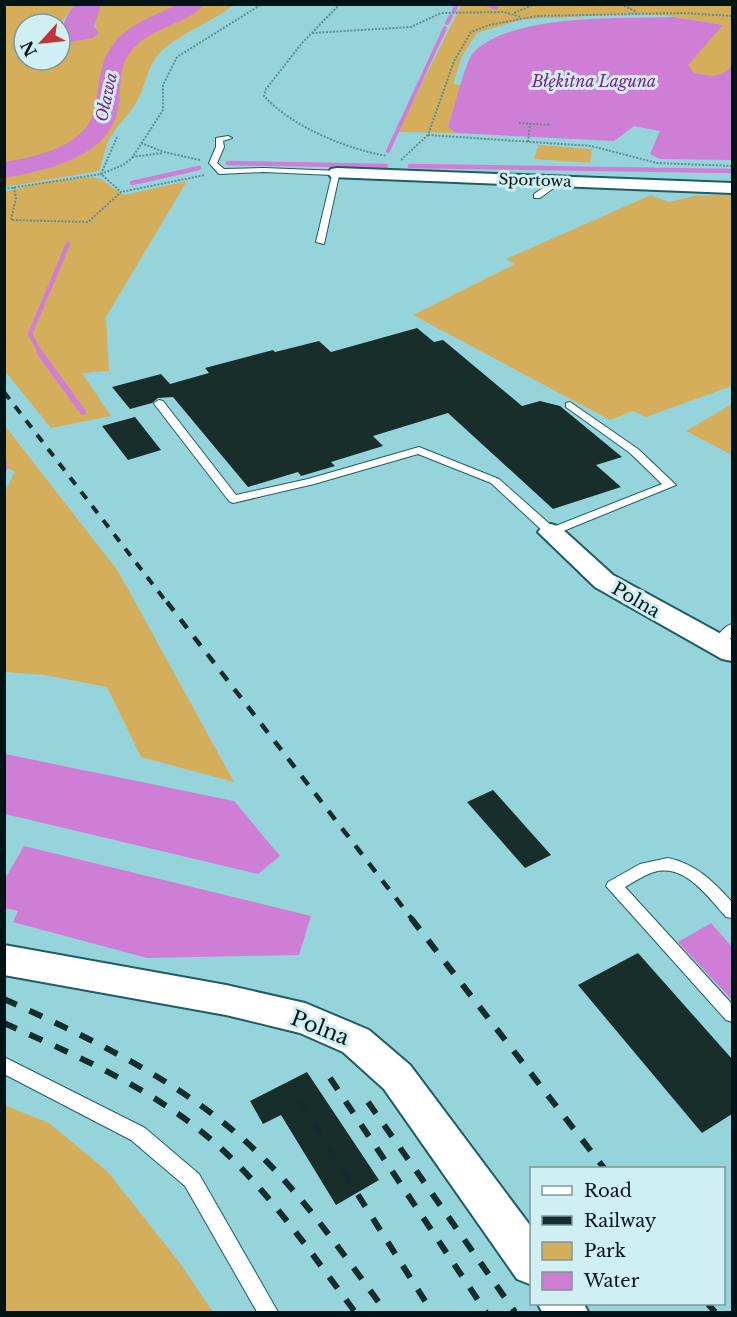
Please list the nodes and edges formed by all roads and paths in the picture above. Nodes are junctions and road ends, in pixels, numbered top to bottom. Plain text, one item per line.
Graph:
1 (262, 4) edge
2 (340, 4) edge
3 (534, 4) edge
4 (621, 4) edge
5 (640, 13) junction
6 (513, 14) junction
7 (732, 16) edge
8 (521, 17) junction
9 (311, 33) junction
10 (519, 123) dead end
11 (530, 123) junction
12 (551, 125) dead end
13 (428, 135) junction
14 (117, 137) dead end
15 (228, 138) dead end
16 (528, 142) junction
17 (141, 143) junction
18 (164, 152) junction
19 (132, 158) junction
20 (402, 158) junction
21 (213, 163) junction
22 (732, 166) edge
23 (397, 168) dead end
24 (222, 171) junction
25 (337, 173) junction
26 (101, 174) junction
27 (560, 181) junction
28 (14, 187) junction
29 (732, 188) edge
30 (4, 189) edge
31 (121, 192) junction
32 (537, 196) dead end
33 (321, 242) dead end
34 (159, 403) dead end
35 (570, 405) dead end
36 (551, 532) junction
37 (728, 642) edge
38 (732, 912) edge
39 (4, 960) edge
40 (732, 1015) edge
41 (4, 1065) edge
42 (530, 1263) edge
43 (267, 1312) edge

1 - 17 path
2 - 9 path
3 - 6 path
4 - 5 path
5 - 7 path
5 - 8 path
6 - 8 path
6 - 9 path
8 - 13 path
9 - 20 path
10 - 11 path
11 - 12 path
11 - 16 path
13 - 16 path
13 - 20 path
14 - 26 path
15 - 21 lane
16 - 22 path
17 - 18 path
17 - 19 path
18 - 19 path
18 - 21 path
19 - 26 path
20 - 23 path
21 - 24 lane
24 - 25 lane
24 - 31 path
25 - 27 street, Sportowa
25 - 33 lane
26 - 28 path
26 - 31 path
27 - 29 street, Sportowa
27 - 32 lane
28 - 30 path
28 - 31 path
34 - 36 lane
35 - 36 lane
36 - 37 street, Polna
38 - 40 lane
39 - 42 street, Polna
41 - 43 lane

